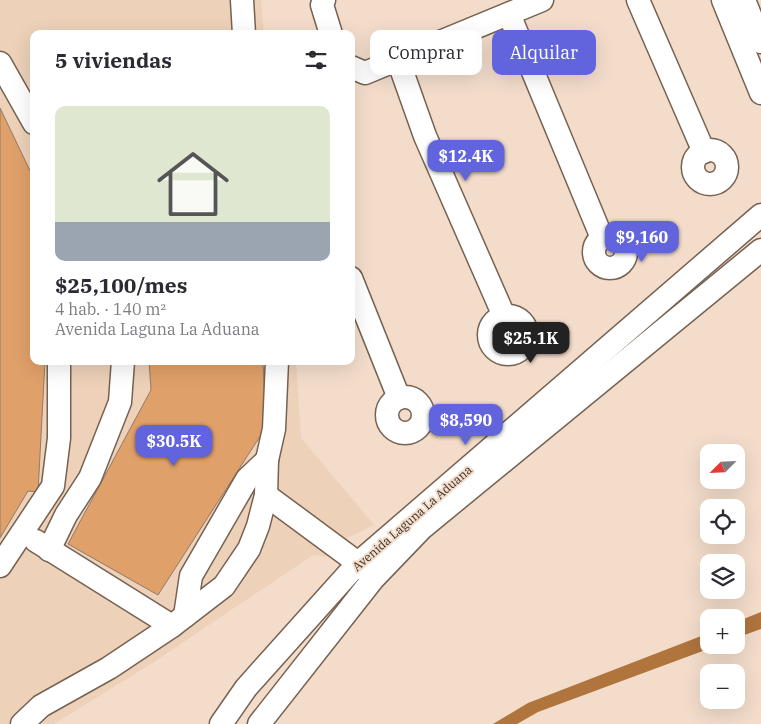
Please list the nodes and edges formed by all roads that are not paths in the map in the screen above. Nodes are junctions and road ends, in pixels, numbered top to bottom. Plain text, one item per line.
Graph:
1 (242, 0) edge
2 (324, 0) edge
3 (542, 0) edge
4 (638, 0) edge
5 (723, 0) edge
6 (744, 0) edge
7 (509, 14) junction
8 (244, 30) edge
9 (330, 30) edge
10 (470, 30) edge
11 (761, 42) edge
12 (0, 63) edge
13 (355, 69) edge
14 (370, 71) edge
15 (403, 75) edge
16 (761, 93) edge
17 (30, 116) edge
18 (704, 152) dead end
19 (761, 215) edge
20 (602, 238) dead end
21 (761, 250) edge
22 (355, 288) edge
23 (504, 316) dead end
24 (59, 365) edge
25 (123, 365) edge
26 (277, 365) edge
27 (399, 398) dead end
28 (267, 460) junction
29 (266, 495) junction
30 (22, 533) junction
31 (210, 544) junction
32 (249, 548) junction
33 (49, 550) junction
34 (358, 563) junction
35 (0, 566) edge
36 (374, 579) junction
37 (178, 621) junction
38 (22, 724) edge
39 (221, 724) edge
40 (259, 724) edge

1 - 8 street
2 - 9 street
3 - 7 street
4 - 18 street
5 - 16 street
6 - 11 street
7 - 10 street
7 - 20 street
12 - 17 street
13 - 14 street
15 - 23 street
19 - 34 street, Avenida Laguna La Aduana
21 - 36 street, Avenida Laguna La Aduana
22 - 27 street
24 - 30 street
25 - 33 street
26 - 28 street
28 - 29 street
28 - 31 street
29 - 32 street
29 - 34 street
30 - 33 street
30 - 35 street
31 - 32 street
31 - 37 street
32 - 37 street
33 - 37 street
34 - 36 street
34 - 39 street, Avenida Laguna La Aduana
36 - 40 street, Avenida Laguna La Aduana
37 - 38 street

